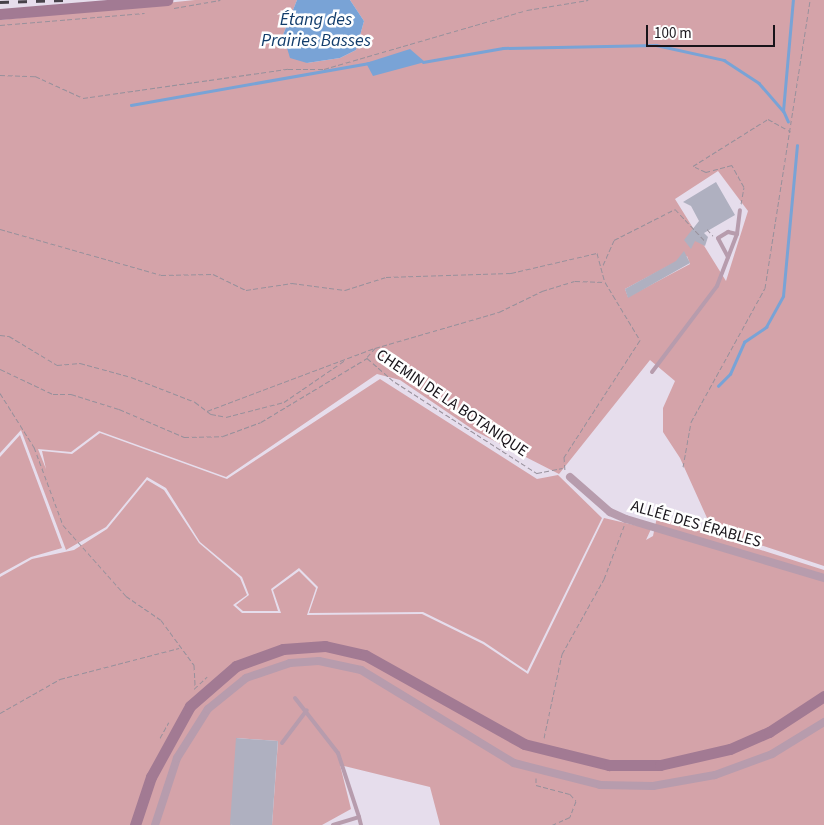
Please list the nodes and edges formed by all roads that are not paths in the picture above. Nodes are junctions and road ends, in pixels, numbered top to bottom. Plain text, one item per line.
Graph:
1 (167, 0) edge
2 (0, 14) edge
3 (740, 210) road end
4 (737, 234) junction
5 (728, 257) junction
6 (652, 372) dead end
7 (570, 477) road end
8 (824, 578) edge
9 (824, 696) edge
10 (295, 698) dead end
11 (307, 710) junction
12 (824, 722) edge
13 (282, 743) dead end
14 (359, 817) junction
15 (135, 825) edge
16 (154, 825) edge
17 (333, 825) edge
18 (361, 825) edge

1 - 2 main road
3 - 4 lane
4 - 5 lane
4 - 5 lane
5 - 6 lane
7 - 8 street, ALLÉE DES ÉRABLES
9 - 15 main road
10 - 11 lane
11 - 13 lane
11 - 14 lane
12 - 16 street
14 - 17 lane
14 - 18 lane

